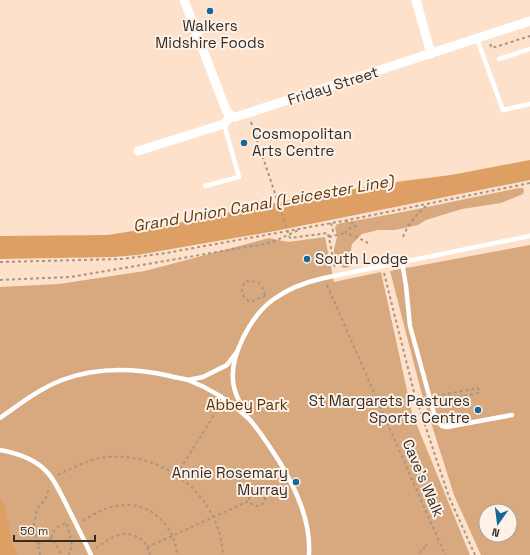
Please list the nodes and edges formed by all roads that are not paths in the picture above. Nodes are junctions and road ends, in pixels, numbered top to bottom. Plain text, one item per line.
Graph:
1 (184, 0) edge
2 (416, 0) edge
3 (530, 21) edge
4 (477, 39) junction
5 (530, 49) edge
6 (431, 54) junction
7 (499, 59) dead end
8 (530, 104) edge
9 (231, 116) junction
10 (224, 124) junction
11 (138, 150) dead end
12 (205, 186) dead end
13 (530, 236) edge
14 (402, 262) junction
15 (237, 352) junction
16 (187, 380) junction
17 (512, 415) dead end
18 (0, 418) edge
19 (248, 418) junction
20 (0, 450) edge
21 (91, 555) edge
22 (309, 555) edge

1 - 9 street
2 - 6 street
3 - 4 street, Friday Street
4 - 6 street, Friday Street
4 - 8 lane
5 - 7 lane
6 - 9 street, Friday Street
9 - 10 street
10 - 11 street
10 - 12 lane
13 - 14 lane
14 - 15 lane
14 - 17 lane
15 - 16 lane
15 - 19 lane
16 - 18 lane
16 - 19 lane
19 - 22 lane
20 - 21 lane

